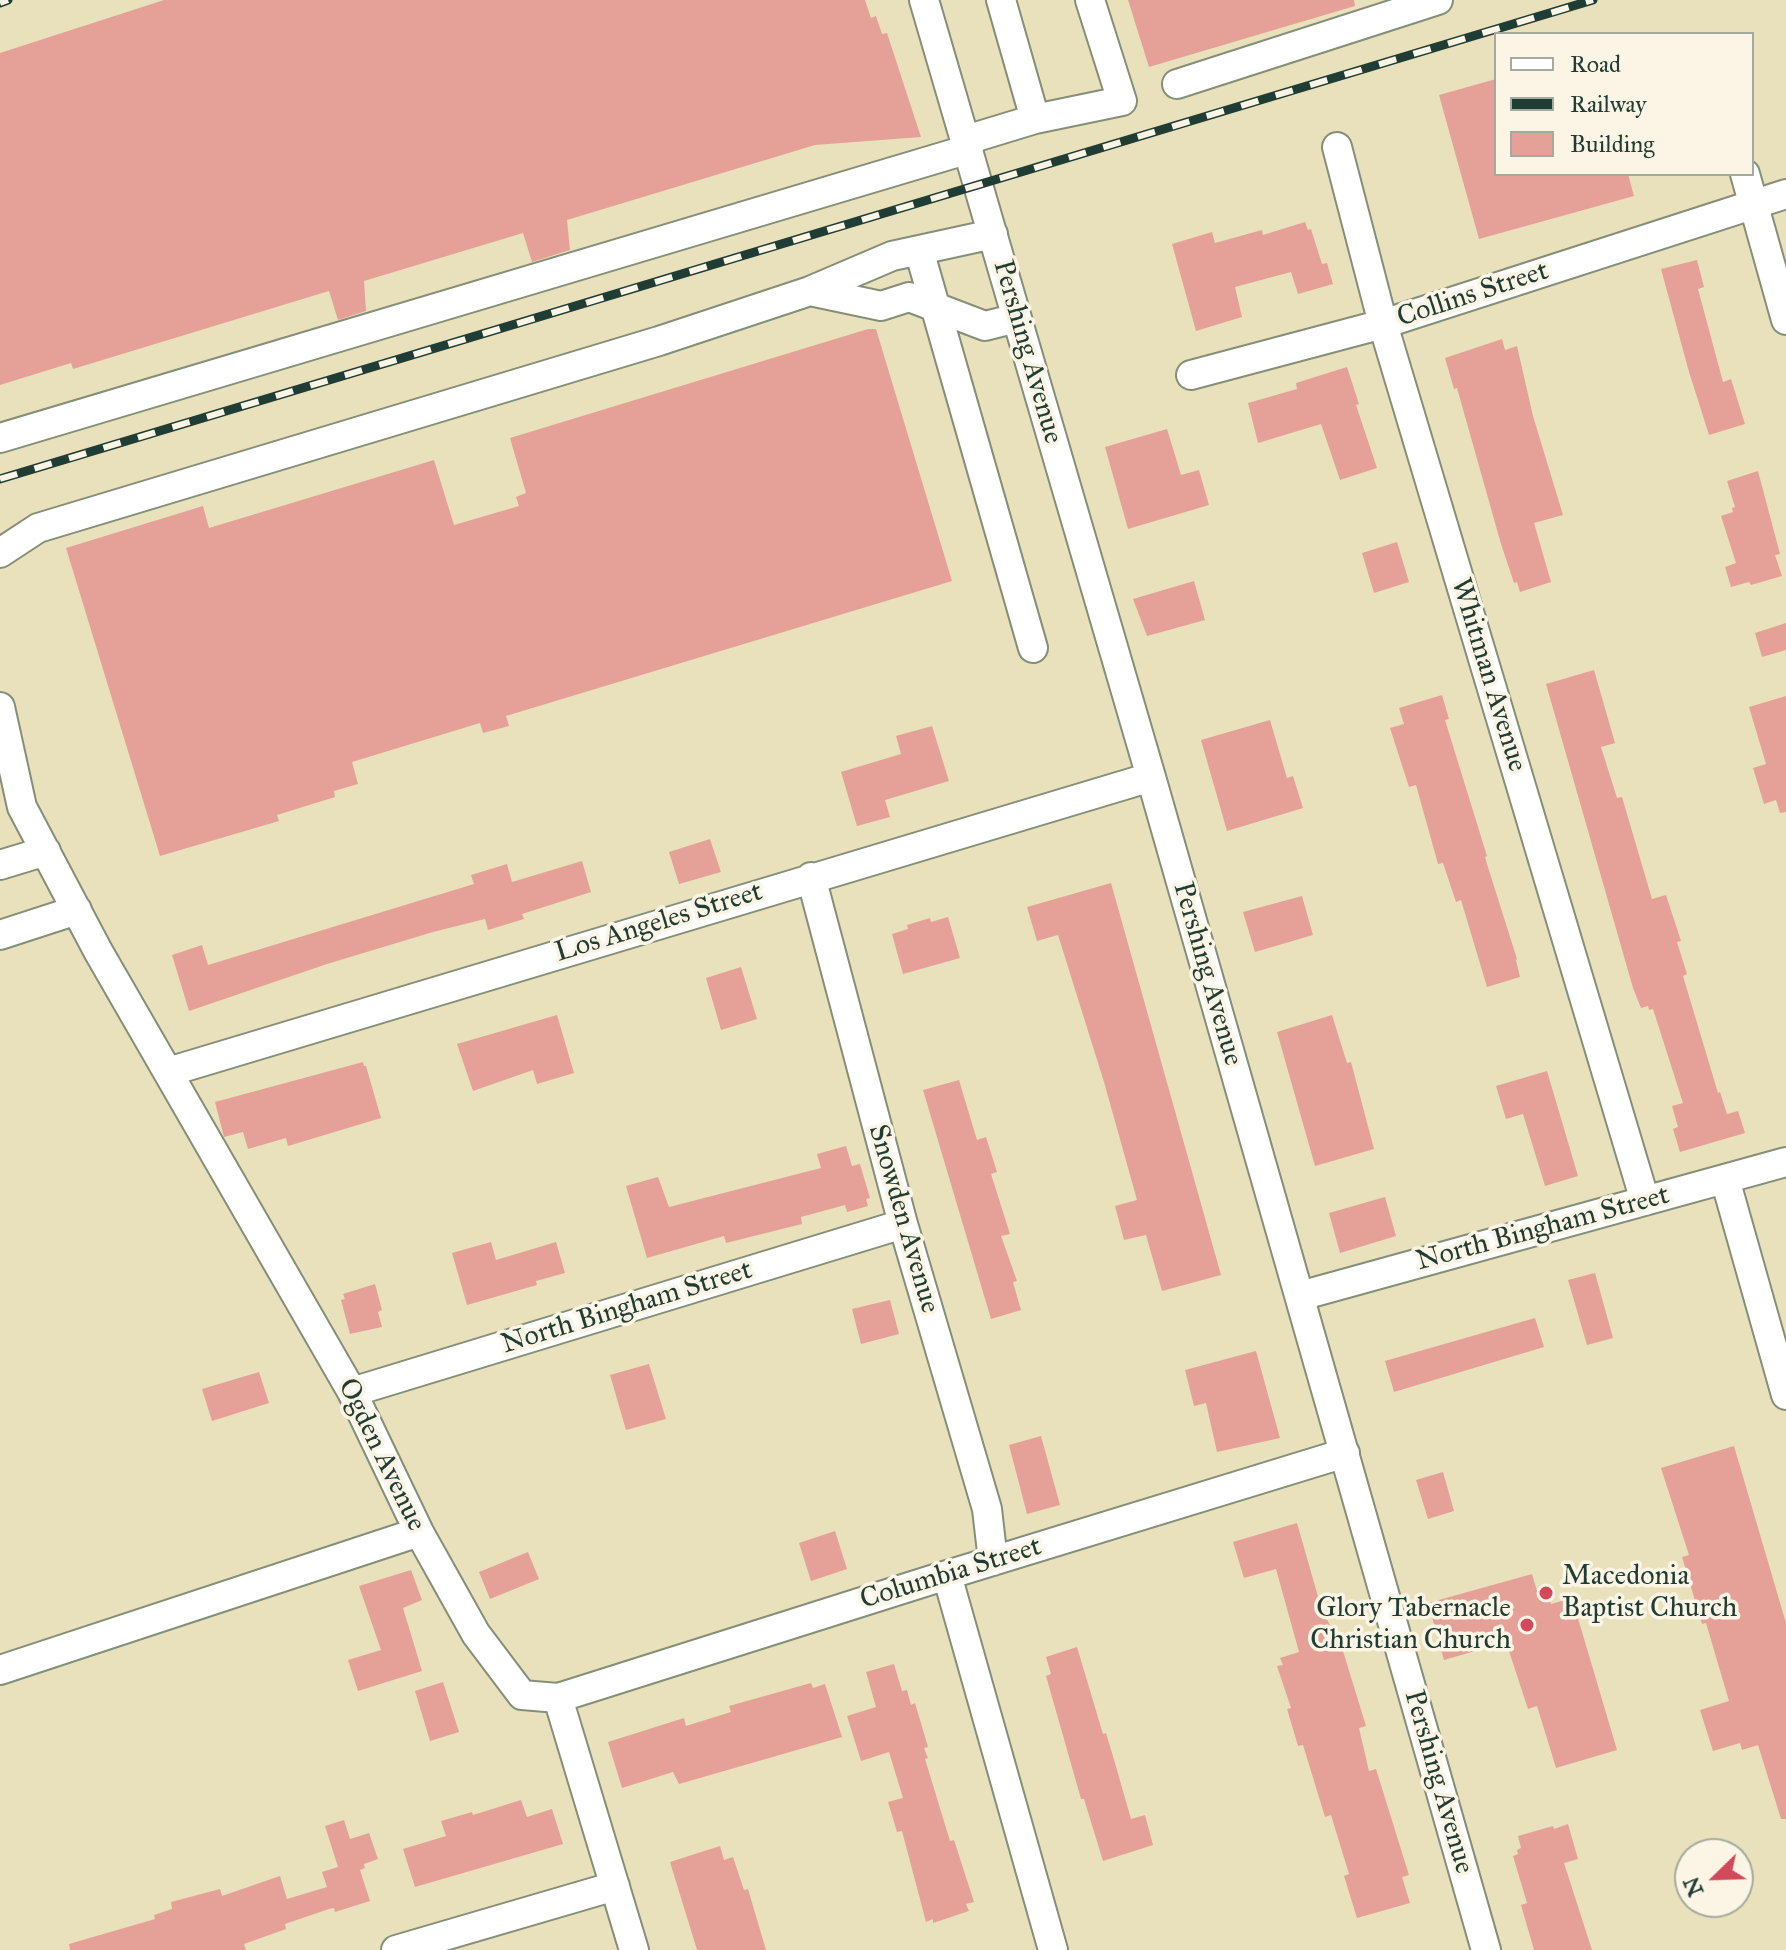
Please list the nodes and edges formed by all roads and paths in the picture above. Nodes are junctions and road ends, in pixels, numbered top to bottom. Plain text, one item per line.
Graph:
1 (924, 0) edge
2 (1001, 0) edge
3 (1090, 0) edge
4 (1438, 0) edge
5 (1177, 84) dead end
6 (1035, 119) junction
7 (967, 144) junction
8 (1337, 147) dead end
9 (1746, 176) edge
10 (1786, 194) edge
11 (1753, 203) junction
12 (993, 234) junction
13 (919, 250) junction
14 (1778, 259) edge
15 (810, 291) junction
16 (936, 307) junction
17 (1017, 318) junction
18 (1786, 320) edge
19 (1383, 324) junction
20 (1191, 375) dead end
21 (0, 438) edge
22 (0, 553) edge
23 (1033, 648) dead end
24 (2, 726) edge
25 (1151, 777) junction
26 (10, 798) edge
27 (46, 851) junction
28 (0, 865) edge
29 (811, 877) junction
30 (77, 910) junction
31 (0, 935) edge
32 (168, 1072) junction
33 (1786, 1162) edge
34 (1725, 1179) junction
35 (1645, 1201) junction
36 (903, 1224) junction
37 (1300, 1296) junction
38 (352, 1392) junction
39 (1786, 1395) edge
40 (1345, 1453) junction
41 (419, 1532) junction
42 (993, 1561) junction
43 (947, 1575) junction
44 (0, 1670) edge
45 (558, 1698) junction
46 (615, 1886) junction
47 (396, 1950) edge
48 (634, 1950) edge
49 (1053, 1950) edge
50 (1486, 1950) edge

1 - 7 street, Pershing Avenue
2 - 6 street
3 - 6 street
4 - 5 street
6 - 7 street
7 - 12 street, Pershing Avenue
7 - 21 street
8 - 19 street, Whitman Avenue
9 - 11 street
10 - 11 street, Collins Street
11 - 14 street
11 - 19 street, Collins Street
12 - 13 street
12 - 17 street, Pershing Avenue
13 - 15 street
13 - 16 street
14 - 18 street
15 - 16 street
15 - 22 street
16 - 17 street
16 - 23 street
17 - 25 street, Pershing Avenue
19 - 20 street, Collins Street
19 - 35 street, Whitman Avenue
24 - 26 street, Ogden Avenue
25 - 29 street, Los Angeles Street
25 - 37 street, Pershing Avenue
26 - 27 street, Ogden Avenue
27 - 28 street
27 - 30 street, Ogden Avenue
29 - 32 street, Los Angeles Street
29 - 36 street, Snowden Avenue
30 - 31 street
30 - 32 street, Ogden Avenue
32 - 38 street, Ogden Avenue
33 - 34 street, North Bingham Street
34 - 35 street, North Bingham Street
34 - 39 street
35 - 37 street, North Bingham Street
36 - 38 street, North Bingham Street
36 - 42 street, Snowden Avenue
37 - 40 street, Pershing Avenue
38 - 41 street, Ogden Avenue
40 - 42 street, Columbia Street
40 - 50 street, Pershing Avenue
41 - 44 street
41 - 45 street, Ogden Avenue
42 - 43 street, Columbia Street
43 - 45 street, Columbia Street
43 - 49 street
45 - 46 street
46 - 47 street
46 - 48 street

